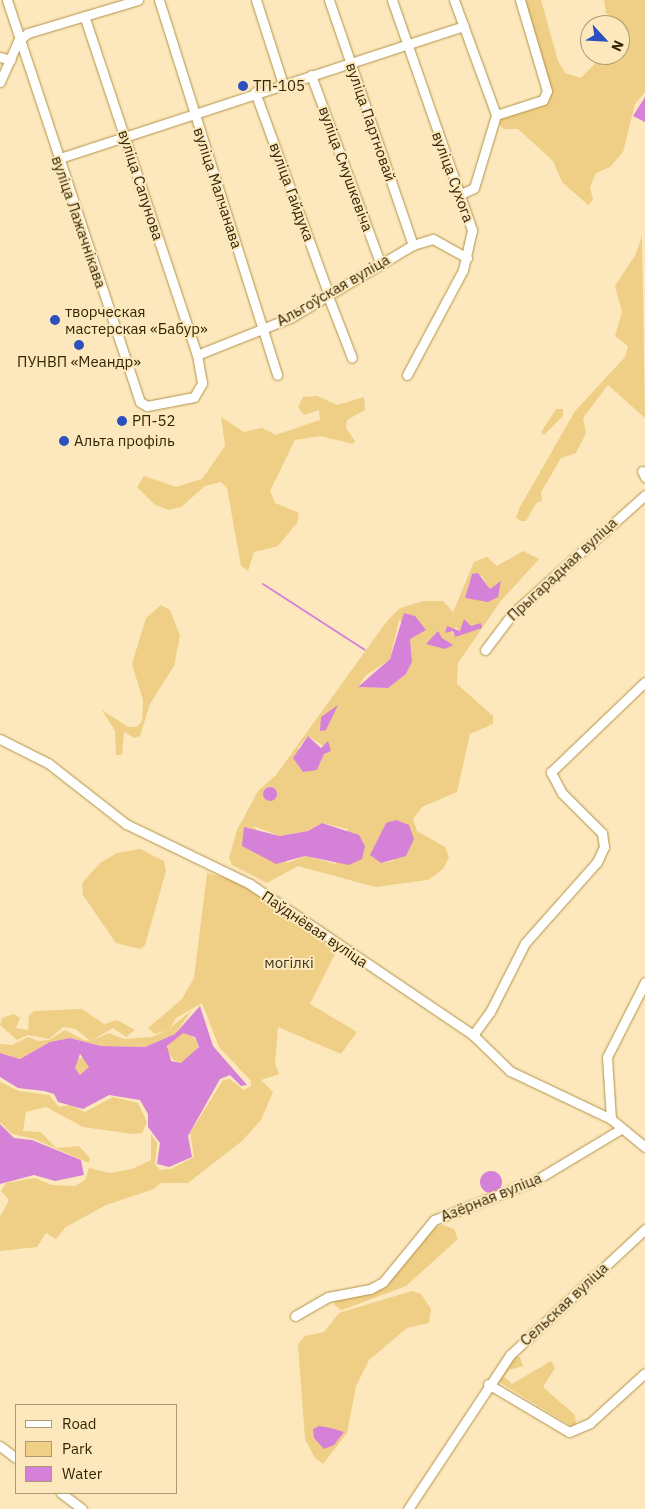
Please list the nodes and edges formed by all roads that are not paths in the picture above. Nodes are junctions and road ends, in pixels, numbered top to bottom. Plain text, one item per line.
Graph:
1 (7, 0) edge
2 (138, 0) edge
3 (159, 0) edge
4 (256, 0) edge
5 (329, 0) edge
6 (392, 0) edge
7 (454, 0) edge
8 (520, 0) edge
9 (84, 16) junction
10 (464, 26) junction
11 (18, 41) junction
12 (407, 43) junction
13 (0, 57) edge
14 (11, 60) junction
15 (350, 61) junction
16 (311, 75) junction
17 (0, 82) edge
18 (283, 84) junction
19 (255, 92) junction
20 (193, 112) junction
21 (496, 114) junction
22 (125, 138) junction
23 (57, 160) junction
24 (461, 194) junction
25 (413, 245) junction
26 (467, 258) junction
27 (380, 263) junction
28 (328, 294) junction
29 (260, 331) junction
30 (197, 355) junction
31 (352, 358) dead end
32 (277, 375) dead end
33 (407, 375) dead end
34 (140, 402) joint
35 (645, 495) edge
36 (485, 650) dead end
37 (645, 682) edge
38 (0, 739) edge
39 (645, 982) edge
40 (473, 1035) junction
41 (610, 1119) junction
42 (621, 1129) junction
43 (645, 1147) edge
44 (645, 1229) edge
45 (295, 1316) dead end
46 (645, 1373) edge
47 (488, 1384) junction
48 (0, 1446) edge
49 (15, 1457) edge
50 (63, 1494) edge
51 (82, 1509) edge
52 (408, 1509) edge

1 - 11 street, вуліца Лажачнікава
2 - 9 street
3 - 20 street, вуліца Малчанава
4 - 18 street
5 - 15 street, вуліца Партновай
6 - 12 street, вуліца Сухога
7 - 10 street
8 - 21 street
9 - 11 street
9 - 22 street, вуліца Сапунова
10 - 12 street
10 - 21 street
11 - 14 street
11 - 23 street, вуліца Лажачнікава
12 - 15 street
12 - 24 street, вуліца Сухога
13 - 14 street
14 - 17 street
15 - 16 street
15 - 25 street, вуліца Партновай
16 - 18 street
16 - 27 street, вуліца Смушкевіча
18 - 19 street
19 - 20 street
19 - 28 street, вуліца Гайдука
20 - 22 street
20 - 29 street, вуліца Малчанава
21 - 24 street
22 - 23 street
22 - 30 street, вуліца Сапунова
23 - 34 street, вуліца Лажачнікава
24 - 26 street, вуліца Сухога
25 - 26 street, Альгоўская вуліца
25 - 27 street, Альгоўская вуліца
26 - 33 street, вуліца Сухога
27 - 28 street, Альгоўская вуліца
28 - 29 street, Альгоўская вуліца
28 - 31 street, вуліца Гайдука
29 - 30 street, Альгоўская вуліца
29 - 32 street, вуліца Малчанава
30 - 34 street, вуліца Сапунова
35 - 36 street, Прыгарадная вуліца
37 - 40 street
38 - 40 street, Паўднёвая вуліца
39 - 41 street
40 - 41 street, Паўднёвая вуліца
41 - 42 street, Паўднёвая вуліца
42 - 43 street, Паўднёвая вуліца
42 - 45 street, Азёрная вуліца
44 - 47 street, Сельская вуліца
46 - 47 street
47 - 52 street, Сельская вуліца
48 - 49 street
50 - 51 street

